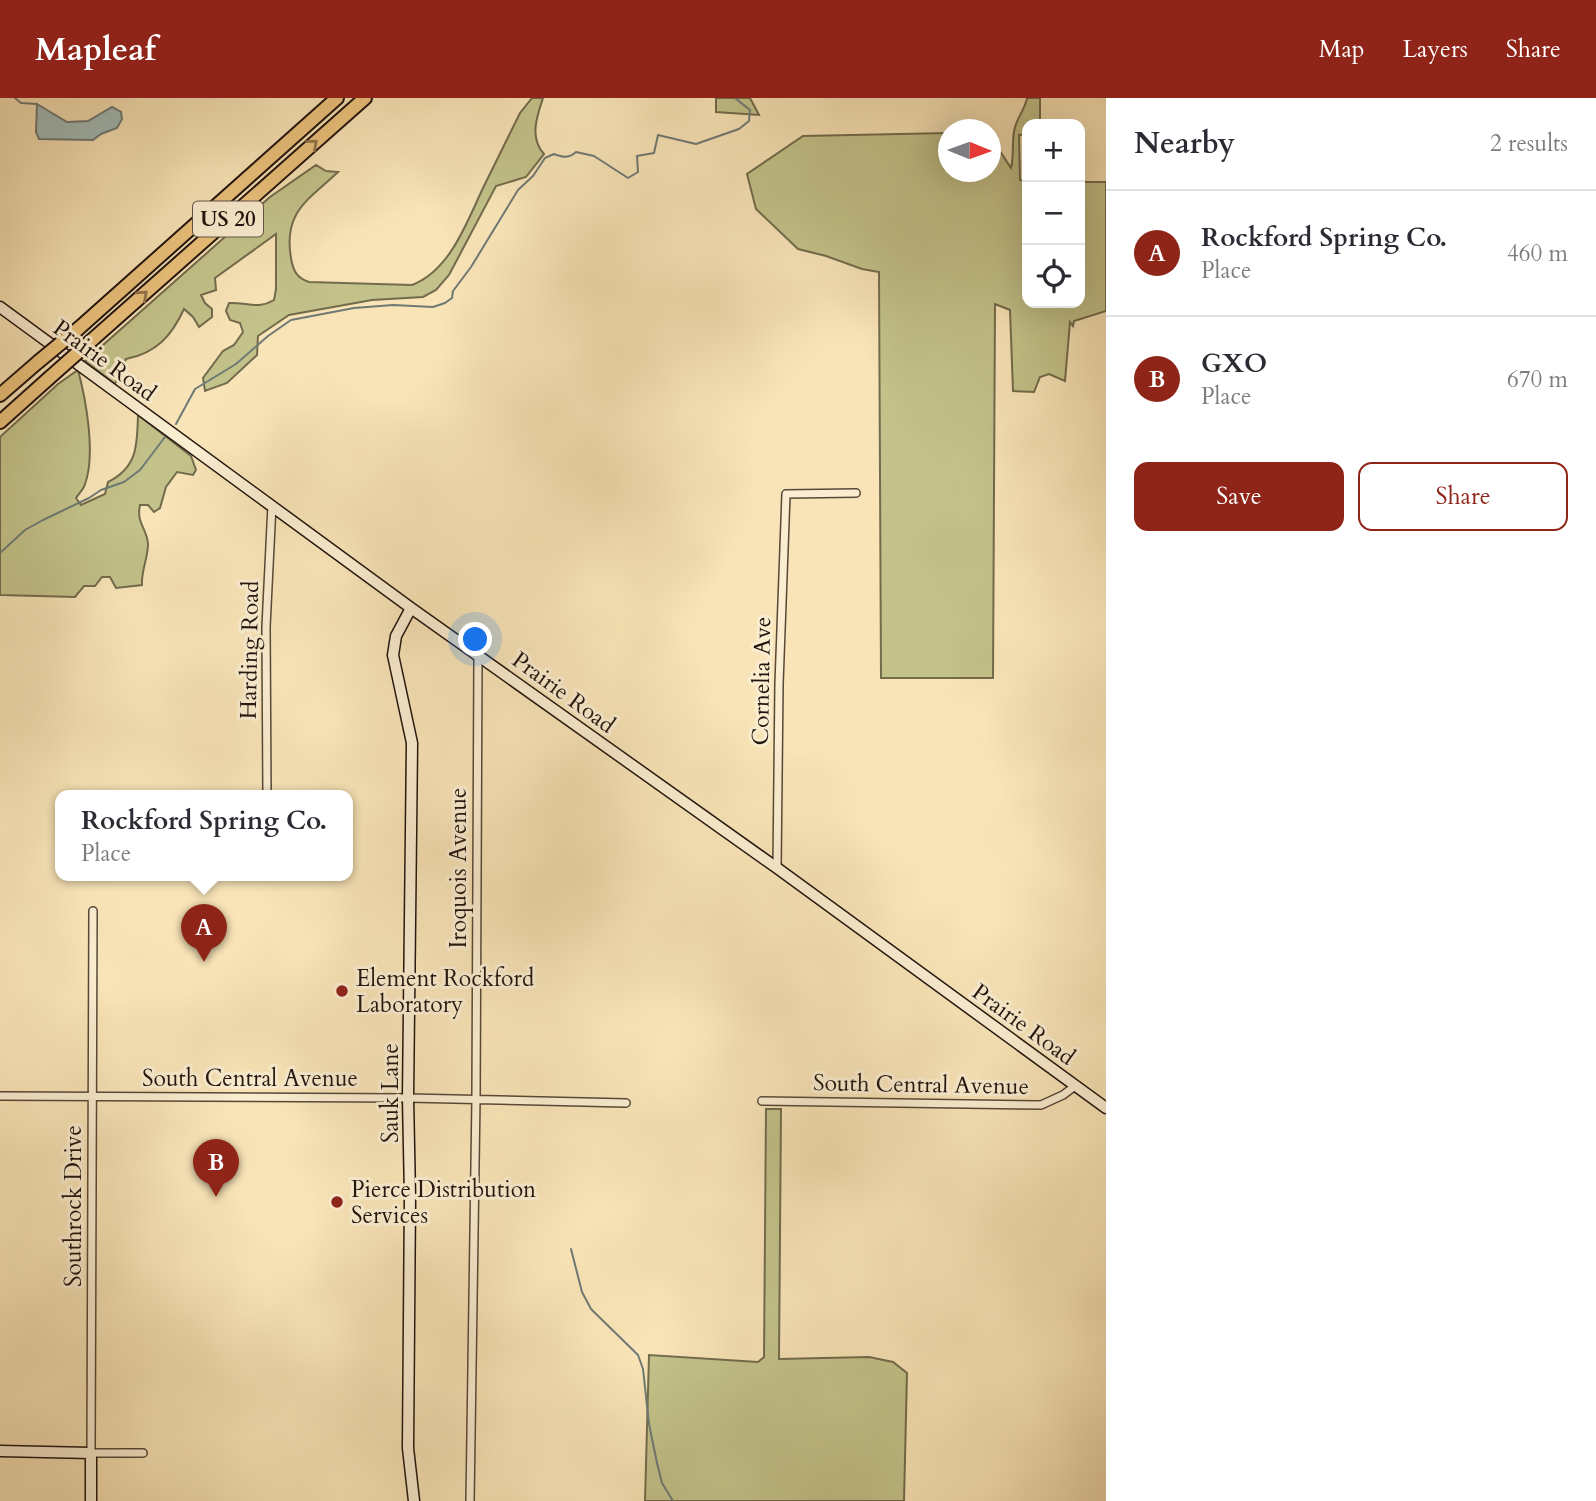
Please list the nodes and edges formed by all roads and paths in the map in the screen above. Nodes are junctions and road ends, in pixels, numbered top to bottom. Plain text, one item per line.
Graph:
1 (337, 98) edge
2 (365, 98) edge
3 (0, 307) edge
4 (0, 395) edge
5 (0, 422) edge
6 (856, 493) dead end
7 (272, 505) junction
8 (411, 608) junction
9 (478, 654) junction
10 (267, 790) edge
11 (777, 868) junction
12 (93, 911) dead end
13 (1075, 1086) junction
14 (0, 1096) edge
15 (92, 1097) junction
16 (408, 1098) junction
17 (476, 1098) junction
18 (762, 1101) dead end
19 (626, 1103) dead end
20 (1106, 1108) edge
21 (0, 1451) edge
22 (91, 1453) junction
23 (143, 1453) dead end
24 (91, 1501) edge
25 (414, 1501) edge
26 (470, 1501) edge

1 - 4 highway, US 20, bridge
5 -> 2 highway, US 20, bridge
3 - 7 street, Prairie Road
6 - 11 street, Cornelia Ave
7 - 8 street, Prairie Road
7 - 10 street, Harding Road
8 - 9 street, Prairie Road
8 - 16 street, Sauk Lane
9 - 11 street, Prairie Road
9 - 17 street, Iroquois Avenue
11 - 13 street, Prairie Road
12 - 15 street, Southrock Drive
13 - 18 street, South Central Avenue
13 - 20 street, Prairie Road
14 - 15 street, South Central Avenue
15 - 16 street, South Central Avenue
15 - 22 street, Southrock Drive
16 - 17 street, South Central Avenue
16 - 25 street, Sauk Lane
17 - 19 street, South Central Avenue
17 - 26 street, Iroquois Avenue
21 - 22 street
22 - 23 street
22 - 24 street, Southrock Drive

